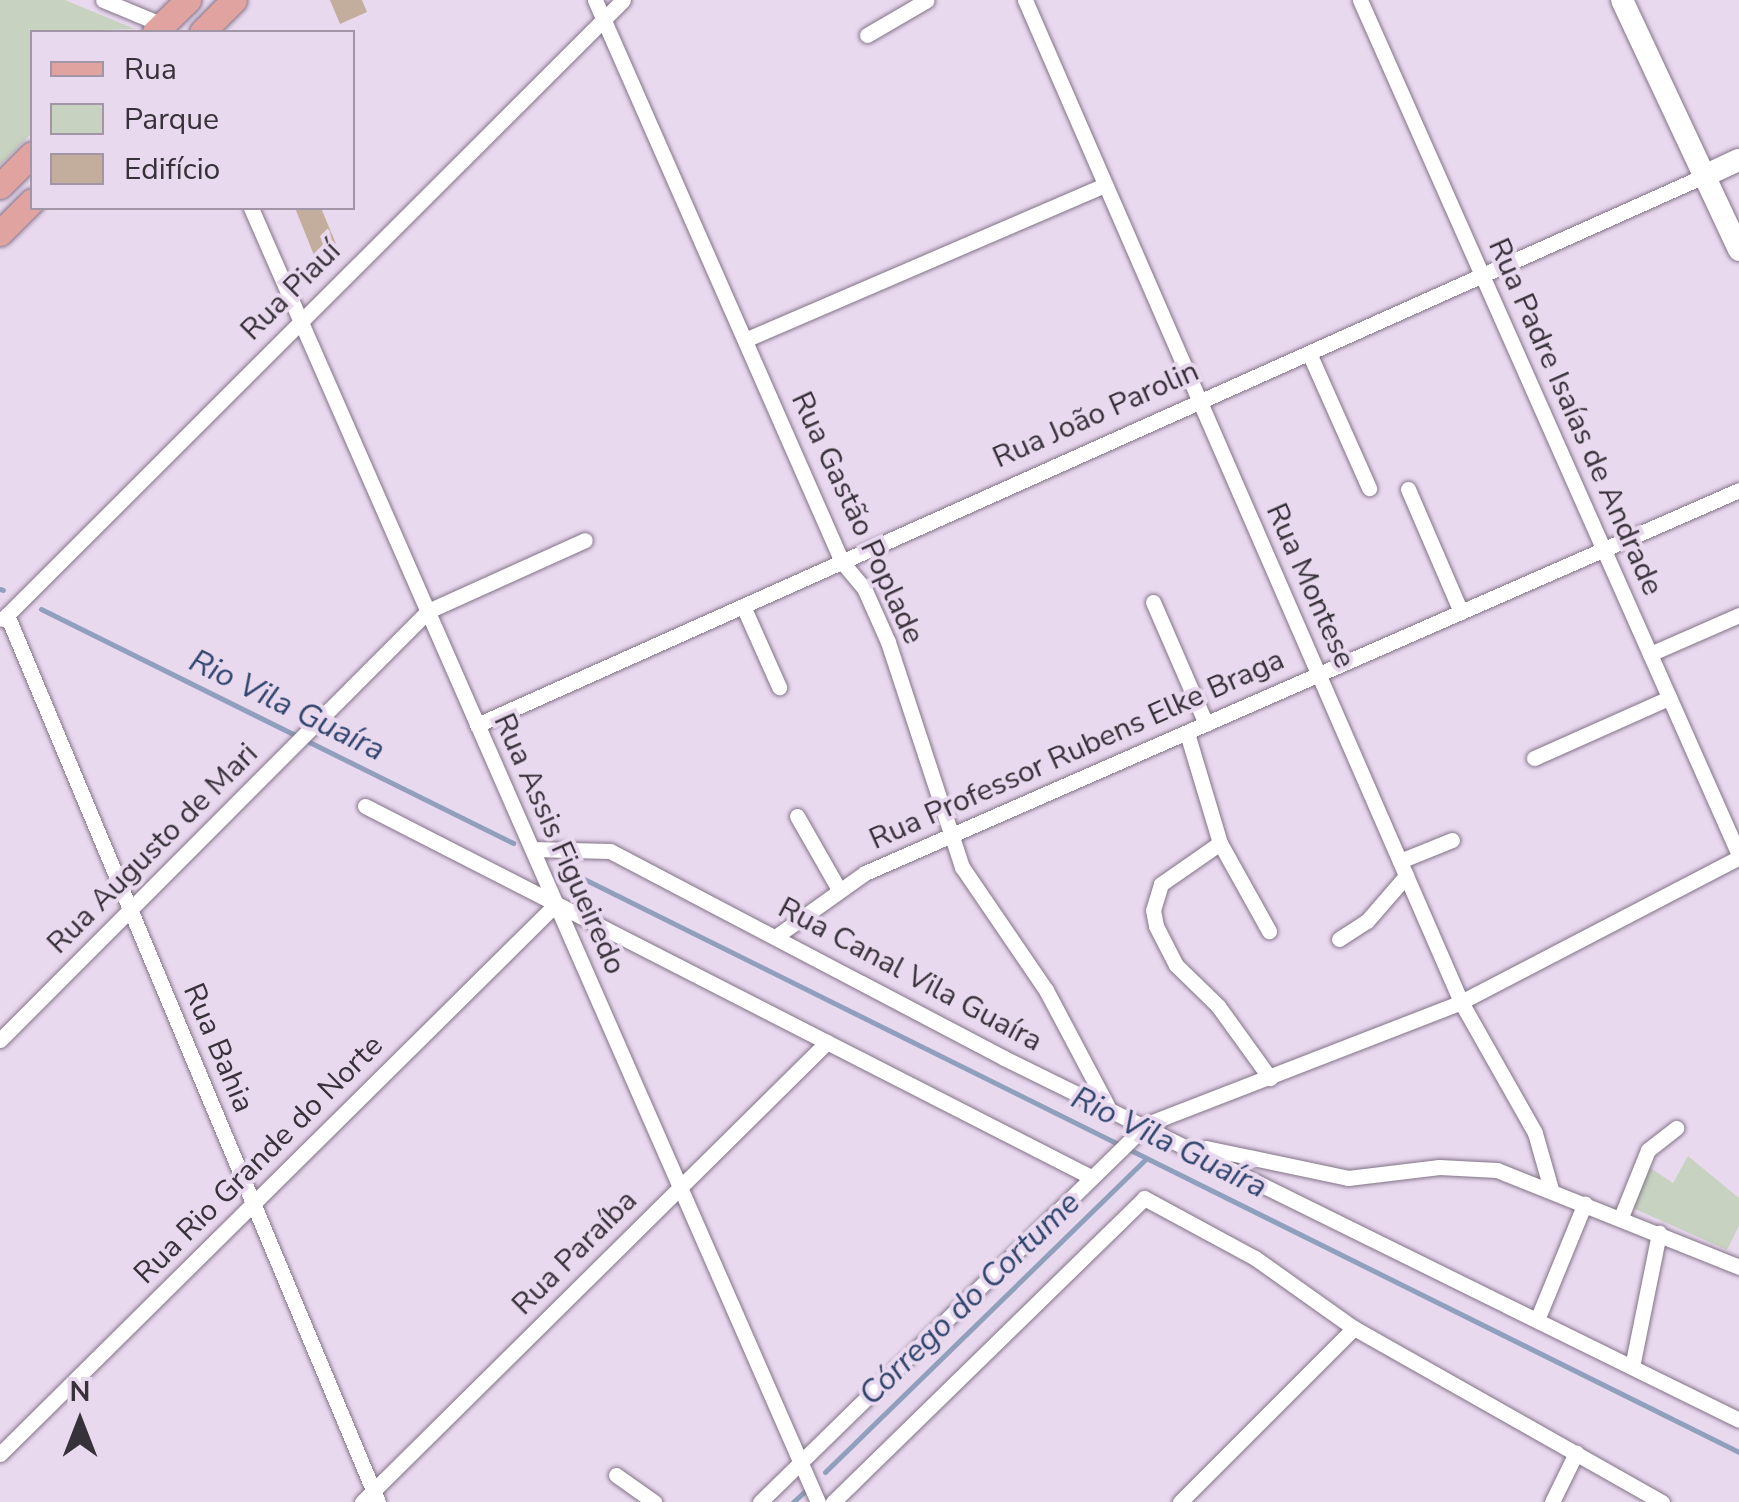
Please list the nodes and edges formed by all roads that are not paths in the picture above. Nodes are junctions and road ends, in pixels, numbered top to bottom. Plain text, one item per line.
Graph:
1 (102, 0) edge
2 (188, 0) edge
3 (234, 0) edge
4 (595, 0) edge
5 (623, 0) edge
6 (927, 0) edge
7 (1025, 0) edge
8 (1360, 0) edge
9 (1622, 0) edge
10 (604, 19) junction
11 (159, 29) edge
12 (204, 30) edge
13 (867, 35) dead end
14 (30, 156) edge
15 (1739, 160) edge
16 (1704, 176) junction
17 (1105, 185) junction
18 (0, 186) edge
19 (30, 203) edge
20 (252, 210) edge
21 (0, 233) edge
22 (1739, 250) edge
23 (1482, 275) junction
24 (300, 321) junction
25 (744, 340) junction
26 (1308, 353) junction
27 (1200, 402) junction
28 (1369, 488) dead end
29 (1408, 488) dead end
30 (1739, 490) edge
31 (585, 540) dead end
32 (1604, 550) junction
33 (842, 562) junction
34 (1153, 602) dead end
35 (743, 606) junction
36 (428, 610) junction
37 (1461, 612) junction
38 (1739, 615) edge
39 (3, 618) edge
40 (1650, 654) junction
41 (1319, 674) junction
42 (779, 687) dead end
43 (1669, 698) junction
44 (477, 724) junction
45 (1206, 724) junction
46 (1186, 732) junction
47 (1534, 758) dead end
48 (365, 806) dead end
49 (796, 816) dead end
50 (951, 836) junction
51 (1452, 840) dead end
52 (1220, 843) junction
53 (532, 849) junction
54 (1739, 856) edge
55 (1403, 868) junction
56 (838, 888) junction
57 (556, 904) junction
58 (130, 910) junction
59 (1269, 930) dead end
60 (778, 935) junction
61 (1340, 939) dead end
62 (1462, 1002) junction
63 (0, 1040) edge
64 (826, 1042) junction
65 (1270, 1078) junction
66 (1108, 1105) junction
67 (1148, 1124) junction
68 (1676, 1128) dead end
69 (1189, 1145) junction
70 (1091, 1177) junction
71 (679, 1188) junction
72 (1551, 1189) junction
73 (253, 1204) junction
74 (1585, 1204) junction
75 (1621, 1217) junction
76 (1659, 1233) junction
77 (1739, 1244) edge
78 (1734, 1264) edge
79 (1536, 1320) junction
80 (1354, 1328) junction
81 (1632, 1368) junction
82 (1739, 1420) edge
83 (0, 1454) edge
84 (1576, 1454) junction
85 (800, 1462) junction
86 (616, 1475) dead end
87 (371, 1498) edge
88 (654, 1502) edge
89 (760, 1502) edge
90 (818, 1502) edge
91 (833, 1502) edge
92 (1180, 1502) edge
93 (1552, 1502) edge
94 (1662, 1502) edge

1 - 11 street
2 - 11 main road
3 - 12 main road
4 - 10 street, Rua Gastão Poplade
5 - 10 street, Rua Piauí
6 - 13 street
7 - 17 street, Rua Montese
8 - 23 street, Rua Padre Isaías de Andrade
9 - 16 main road
10 - 24 street, Rua Piauí
10 - 25 street, Rua Gastão Poplade
14 - 18 main road
15 - 16 main road, Rua João Parolin
16 - 22 main road
16 - 23 street, Rua João Parolin
17 - 25 street
17 - 27 street, Rua Montese
19 - 21 main road
20 - 24 street, Rua Assis Figueiredo
23 - 26 street, Rua João Parolin
23 - 32 street, Rua Padre Isaías de Andrade
24 - 36 street, Rua Assis Figueiredo
24 - 39 street, Rua Piauí
25 - 33 street, Rua Gastão Poplade
26 - 27 street, Rua João Parolin
26 - 28 street
27 - 33 street, Rua João Parolin
27 - 41 street, Rua Montese
29 - 37 street
30 - 32 street, Rua Professor Rubens Elke Braga
31 - 36 street
32 - 37 street, Rua Professor Rubens Elke Braga
32 - 40 street, Rua Padre Isaías de Andrade
33 - 35 street, Rua João Parolin
33 - 50 street, Rua Gastão Poplade
34 - 45 street
35 - 42 street
35 - 44 street, Rua João Parolin
36 - 44 street, Rua Assis Figueiredo
36 - 58 street, Rua Augusto de Mari
37 - 41 street, Rua Professor Rubens Elke Braga
38 - 40 street
39 - 58 street, Rua Bahia
40 - 43 street, Rua Padre Isaías de Andrade
41 - 45 street, Rua Professor Rubens Elke Braga
41 - 55 street, Rua Montese
43 - 47 street
43 - 54 street, Rua Padre Isaías de Andrade
44 - 53 street, Rua Assis Figueiredo
45 - 46 street, Rua Professor Rubens Elke Braga
46 - 50 street, Rua Professor Rubens Elke Braga
46 - 52 street
48 - 57 street
49 - 56 street
50 - 56 street, Rua Professor Rubens Elke Braga
50 - 66 street, Rua Gastão Poplade
51 - 55 street
52 - 59 street
52 - 65 street
53 - 57 street, Rua Assis Figueiredo
53 - 60 street, Rua Canal Vila Guaíra
54 - 62 street
55 - 61 street
55 - 62 street, Rua Montese
56 - 60 street, Rua Professor Rubens Elke Braga
57 - 64 street
57 - 71 street, Rua Assis Figueiredo
57 - 73 street, Rua Rio Grande do Norte
58 - 63 street, Rua Augusto de Mari
58 - 73 street, Rua Bahia
60 - 66 street, Rua Canal Vila Guaíra
62 - 65 street
62 - 72 street, Rua Montese
64 - 70 street
64 - 71 street, Rua Paraíba
65 - 67 street
66 - 67 street, Rua Canal Vila Guaíra
67 - 69 street, Rua Canal Vila Guaíra
67 - 70 street
68 - 75 street
69 - 72 street
69 - 79 street, Rua Canal Vila Guaíra
70 - 85 street
71 - 85 street, Rua Assis Figueiredo
71 - 87 street, Rua Paraíba
72 - 74 street
73 - 83 street, Rua Rio Grande do Norte
73 - 87 street, Rua Bahia
74 - 75 street
74 - 79 street
75 - 76 street
76 - 78 street
76 - 81 street
77 - 78 street
79 - 81 street, Rua Canal Vila Guaíra
80 - 84 street
80 - 91 street
80 - 92 street
81 - 82 street, Rua Canal Vila Guaíra
84 - 93 street
84 - 94 street
85 - 89 street
85 - 90 street, Rua Assis Figueiredo
86 - 88 street

